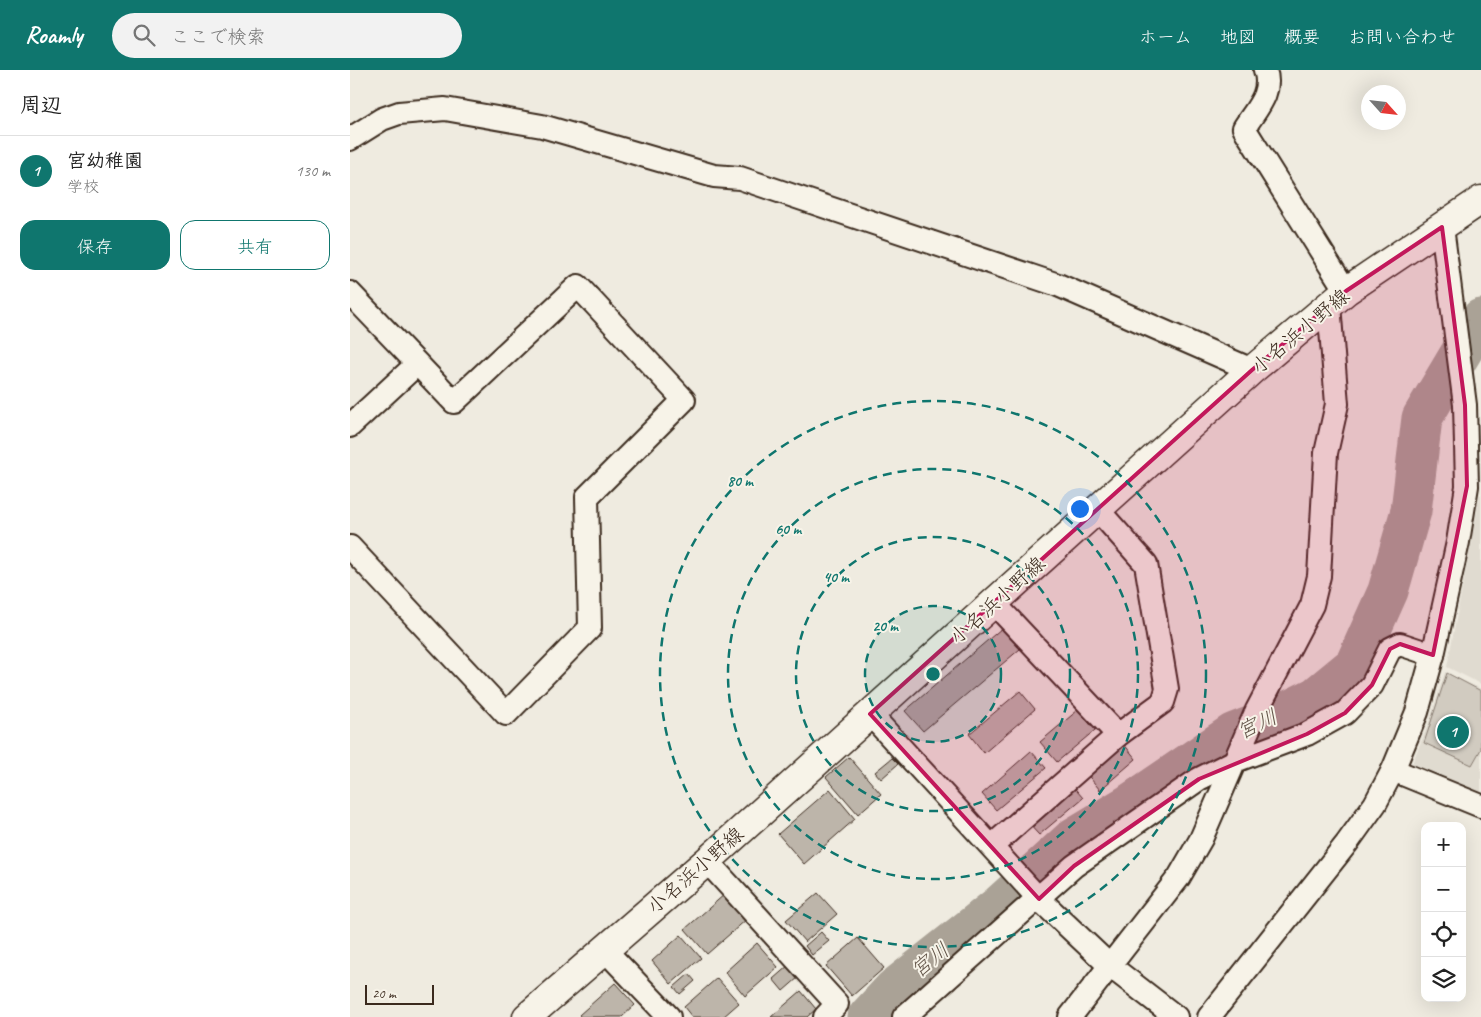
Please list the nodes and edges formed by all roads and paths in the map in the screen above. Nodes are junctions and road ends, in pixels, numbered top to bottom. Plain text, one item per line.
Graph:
1 (1265, 70) edge
2 (350, 139) edge
3 (1481, 200) edge
4 (1442, 227) junction
5 (350, 293) edge
6 (1338, 298) junction
7 (417, 364) junction
8 (1252, 370) junction
9 (350, 426) edge
10 (1474, 486) edge
11 (1098, 510) junction
12 (350, 547) edge
13 (994, 602) junction
14 (1433, 655) junction
15 (870, 714) junction
16 (1118, 735) junction
17 (1237, 756) junction
18 (1393, 770) junction
19 (1481, 806) edge
20 (992, 846) junction
21 (707, 861) junction
22 (1038, 897) junction
23 (604, 949) junction
24 (1110, 966) junction
25 (527, 1017) edge
26 (669, 1017) edge
27 (825, 1017) edge
28 (904, 1017) edge
29 (1070, 1017) edge
30 (1176, 1017) edge
31 (1209, 1017) edge

1 - 6 street
2 - 8 street
3 - 4 main road, 小名浜小野線
4 - 6 main road, 小名浜小野線
4 - 10 street
5 - 7 street
6 - 8 main road, 小名浜小野線
6 - 17 street
7 - 9 street
7 - 12 street
8 - 11 main road, 小名浜小野線
10 - 14 street
11 - 13 main road, 小名浜小野線
11 - 16 street
13 - 15 main road, 小名浜小野線
13 - 16 street
14 - 17 street
14 - 18 street
15 - 20 street
15 - 21 main road, 小名浜小野線
16 - 20 street
17 - 22 street
17 - 24 street
18 - 19 street
18 - 31 street
20 - 22 street
21 - 23 main road, 小名浜小野線
21 - 27 street
22 - 24 street
22 - 28 street
23 - 25 main road, 小名浜小野線
23 - 26 street
24 - 29 street
24 - 30 street

